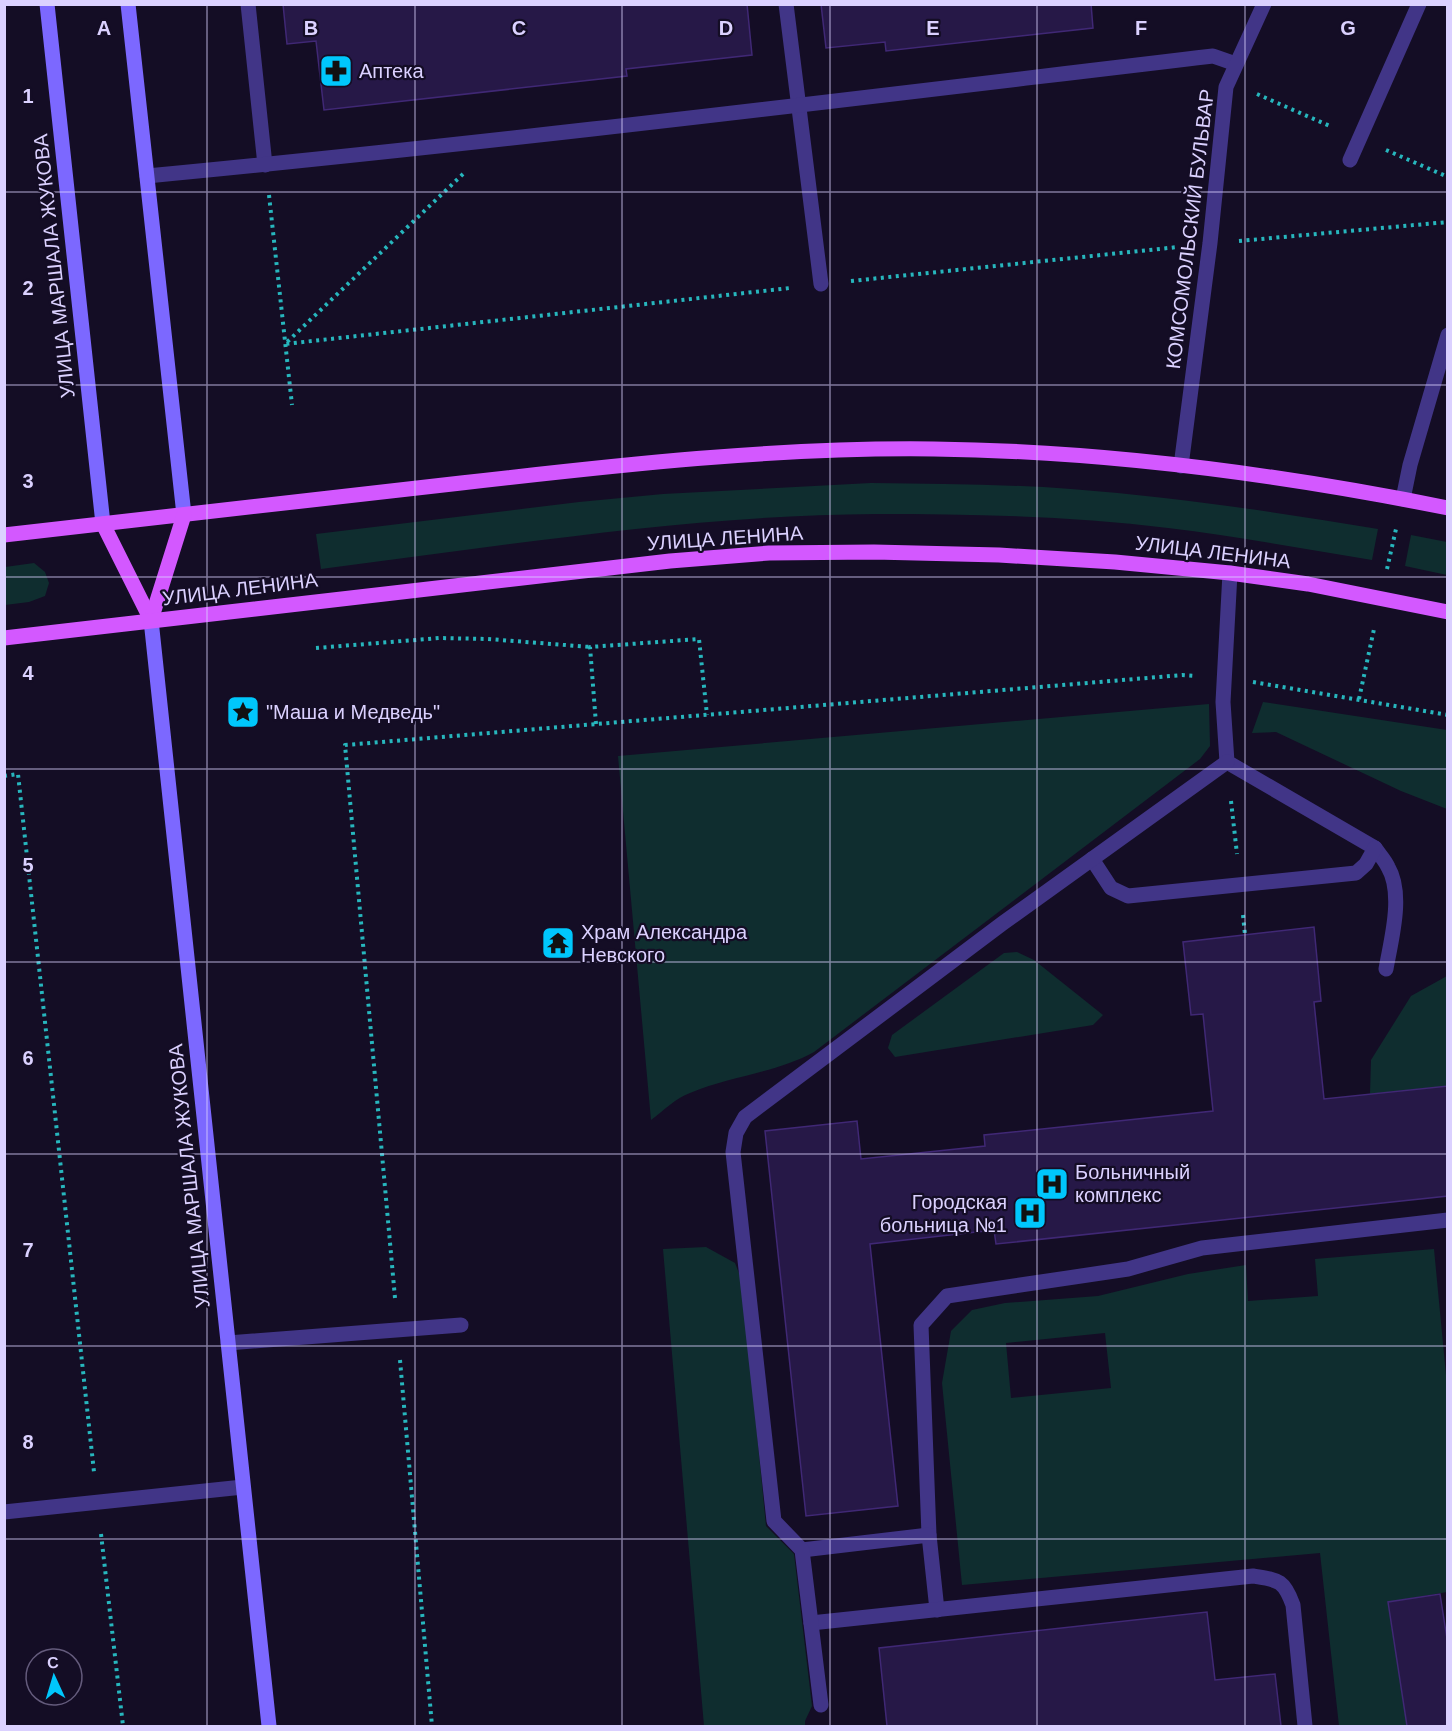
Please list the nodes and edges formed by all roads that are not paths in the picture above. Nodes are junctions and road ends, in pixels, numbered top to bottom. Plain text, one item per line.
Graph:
1 (47, 4) edge
2 (128, 4) edge
3 (248, 4) edge
4 (786, 4) edge
5 (1264, 4) edge
6 (1419, 4) edge
7 (1236, 64) junction
8 (798, 105) junction
9 (1350, 160) dead end
10 (265, 165) junction
11 (147, 176) junction
12 (821, 284) road end
13 (1448, 334) edge
14 (1181, 465) junction
15 (1403, 499) junction
16 (1448, 508) edge
17 (184, 515) junction
18 (103, 524) junction
19 (4, 535) edge
20 (1230, 573) junction
21 (1448, 612) edge
22 (151, 620) junction
23 (4, 638) edge
24 (1227, 762) junction
25 (1375, 848) junction
26 (1092, 859) junction
27 (1386, 969) dead end
28 (1448, 1220) edge
29 (461, 1325) dead end
30 (228, 1343) junction
31 (243, 1487) junction
32 (4, 1512) edge
33 (929, 1535) junction
34 (802, 1550) junction
35 (937, 1610) junction
36 (811, 1623) junction
37 (821, 1706) dead end
38 (269, 1726) edge
39 (1305, 1726) edge

1 - 18 main road, УЛИЦА МАРШАЛА ЖУКОВА
2 - 11 main road
3 - 10 street
4 - 8 street
5 - 7 street, КОМСОМОЛЬСКИЙ БУЛЬВАР
6 - 9 street
7 - 8 street
7 - 14 street, КОМСОМОЛЬСКИЙ БУЛЬВАР
8 - 10 street
8 - 12 street
10 - 11 street
11 - 17 main road
13 - 15 street
14 - 15 main road
14 - 17 main road
15 - 16 main road
17 - 18 main road
17 - 22 main road
18 - 19 main road
18 - 22 main road
20 - 21 main road, УЛИЦА ЛЕНИНА
20 - 22 main road, УЛИЦА ЛЕНИНА
20 - 24 street
22 - 23 main road, УЛИЦА ЛЕНИНА
22 - 30 main road, УЛИЦА МАРШАЛА ЖУКОВА
24 - 25 street
24 - 26 street
25 - 26 street
25 - 27 street
26 - 34 street
28 - 33 street
29 - 30 street
30 - 31 main road, УЛИЦА МАРШАЛА ЖУКОВА
31 - 32 street
31 - 38 main road, УЛИЦА МАРШАЛА ЖУКОВА
33 - 34 street
33 - 35 street
34 - 36 street
35 - 36 street
35 - 39 street
36 - 37 street

